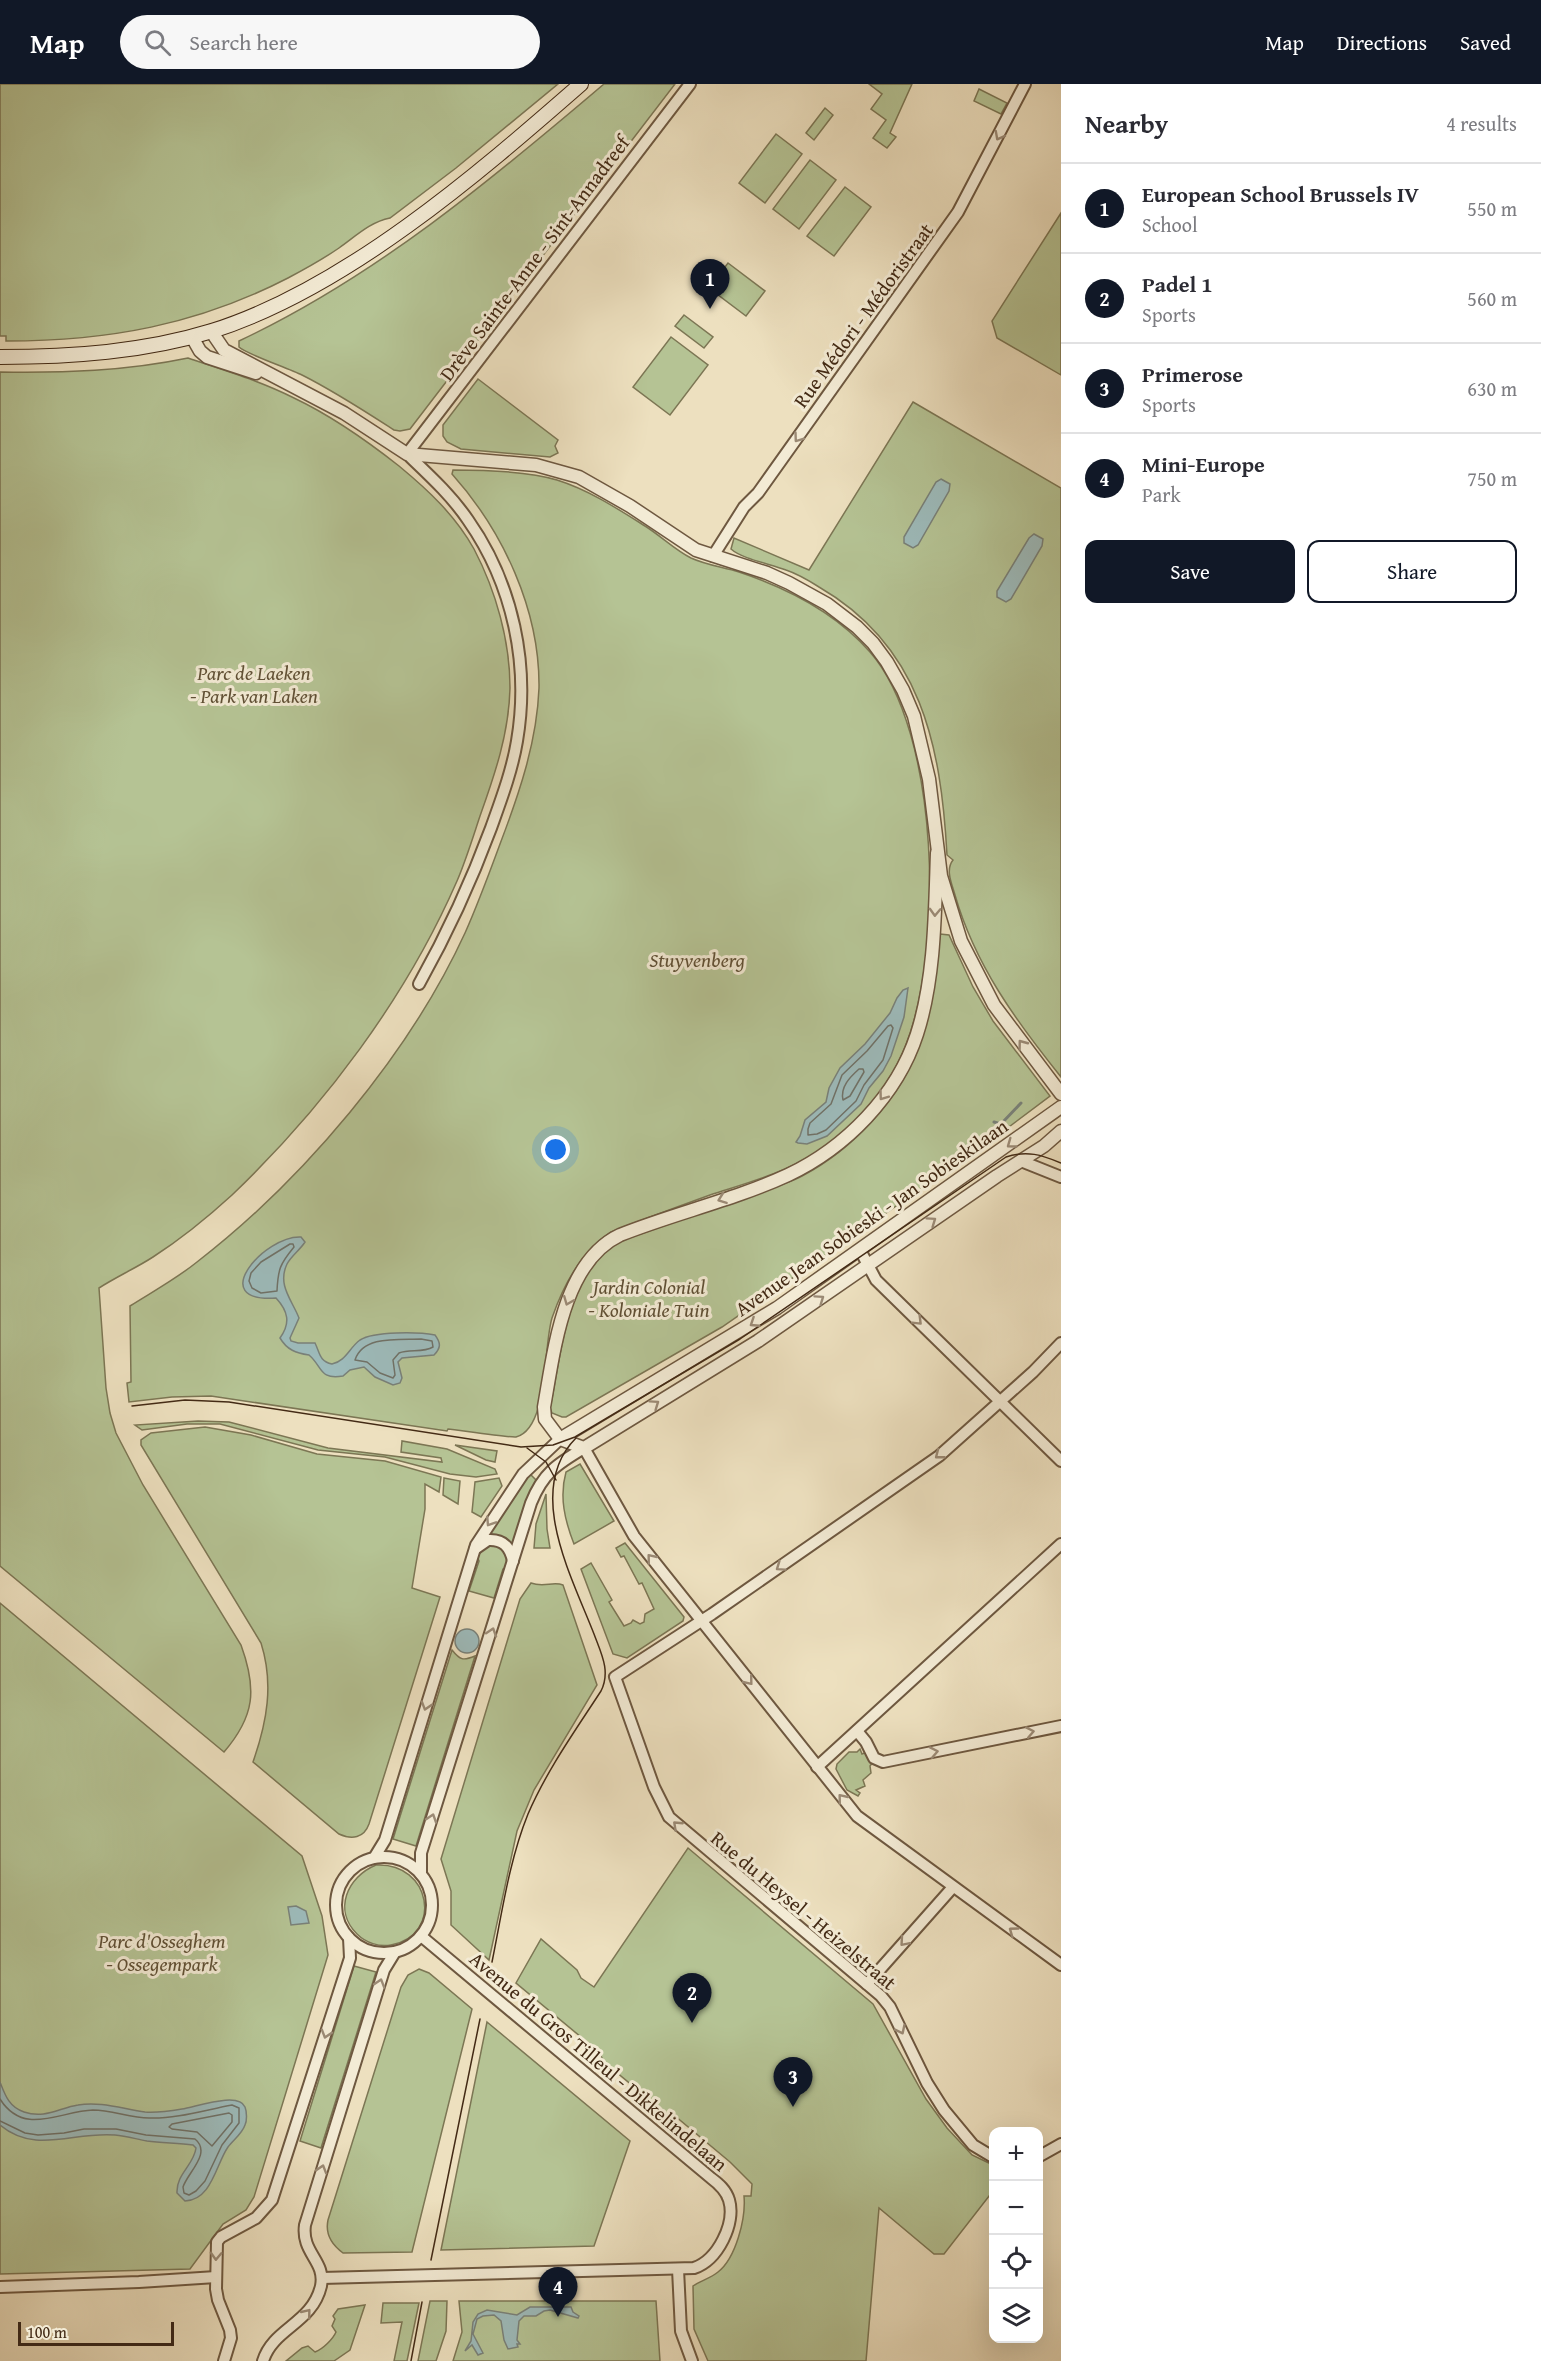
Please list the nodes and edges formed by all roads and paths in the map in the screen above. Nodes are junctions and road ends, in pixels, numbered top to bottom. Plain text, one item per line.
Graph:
1 (581, 84) edge
2 (690, 84) edge
3 (1026, 84) edge
4 (211, 331) junction
5 (192, 337) junction
6 (0, 357) edge
7 (280, 380) junction
8 (407, 454) junction
9 (713, 556) junction
10 (937, 854) junction
11 (419, 984) dead end
12 (1060, 1092) edge
13 (1061, 1107) edge
14 (1061, 1131) edge
15 (1021, 1161) junction
16 (1061, 1177) edge
17 (860, 1250) junction
18 (868, 1266) junction
19 (1061, 1343) edge
20 (1000, 1402) junction
21 (560, 1439) junction
22 (584, 1448) junction
23 (539, 1458) junction
24 (1061, 1461) edge
25 (549, 1471) junction
26 (1061, 1544) edge
27 (473, 1551) junction
28 (513, 1564) junction
29 (701, 1621) junction
30 (1061, 1726) edge
31 (857, 1731) junction
32 (817, 1767) junction
33 (374, 1858) junction
34 (421, 1874) junction
35 (953, 1887) junction
36 (421, 1936) junction
37 (350, 1938) junction
38 (395, 1952) junction
39 (1061, 1965) edge
40 (867, 1984) junction
41 (1061, 2144) edge
42 (1043, 2154) edge
43 (989, 2155) edge
44 (678, 2269) junction
45 (216, 2277) junction
46 (322, 2278) junction
47 (0, 2287) edge
48 (264, 2357) edge
49 (224, 2361) edge
50 (692, 2361) edge

1 - 4 main road
2 - 8 street, Drève Sainte-Anne - Sint-Annadreef
3 -> 9 street, Rue Médori - Médoristraat
4 - 5 main road
4 - 7 street
5 - 6 main road
5 - 7 street
7 - 8 street
8 - 9 street
8 - 11 street
9 - 10 street
12 -> 10 street
10 -> 21 street
13 -> 17 street, Avenue Jean Sobieski - Jan Sobieskilaan
14 - 15 street, Avenue Jean Sobieski - Jan Sobieskilaan
15 - 16 street
18 -> 15 street, Avenue Jean Sobieski - Jan Sobieskilaan
17 - 18 street
17 -> 21 street, Avenue Jean Sobieski - Jan Sobieskilaan
18 -> 20 street
22 -> 18 street, Avenue Jean Sobieski - Jan Sobieskilaan
19 - 20 street
20 - 24 street
20 -> 29 street
21 - 22 street
21 - 23 street, Avenue Jean Sobieski - Jan Sobieskilaan
22 - 25 street, Avenue Jean Sobieski - Jan Sobieskilaan
29 -> 22 street
23 - 25 street
23 -> 27 street, Avenue Jean Sobieski - Jan Sobieskilaan
25 - 28 street
26 - 31 street
27 - 28 street
27 -> 33 street, Avenue Jean Sobieski - Jan Sobieskilaan
34 -> 28 street
29 -> 32 street
40 -> 29 street, Rue du Heysel - Heizelstraat
31 -> 30 street
31 - 32 street
35 -> 32 street
33 - 34 street
33 - 37 street
34 - 36 street
39 -> 35 street
35 -> 40 street
36 - 38 street
36 - 44 street, Avenue du Gros Tilleul - Dikkelindelaan
37 - 38 street
37 -> 45 street
46 -> 38 street
40 -> 43 street, Rue du Heysel - Heizelstraat
41 - 42 street
44 - 46 street, Avenue du Gros Tilleul - Dikkelindelaan
44 - 50 street
45 - 47 street
45 - 49 street
48 -> 46 street

